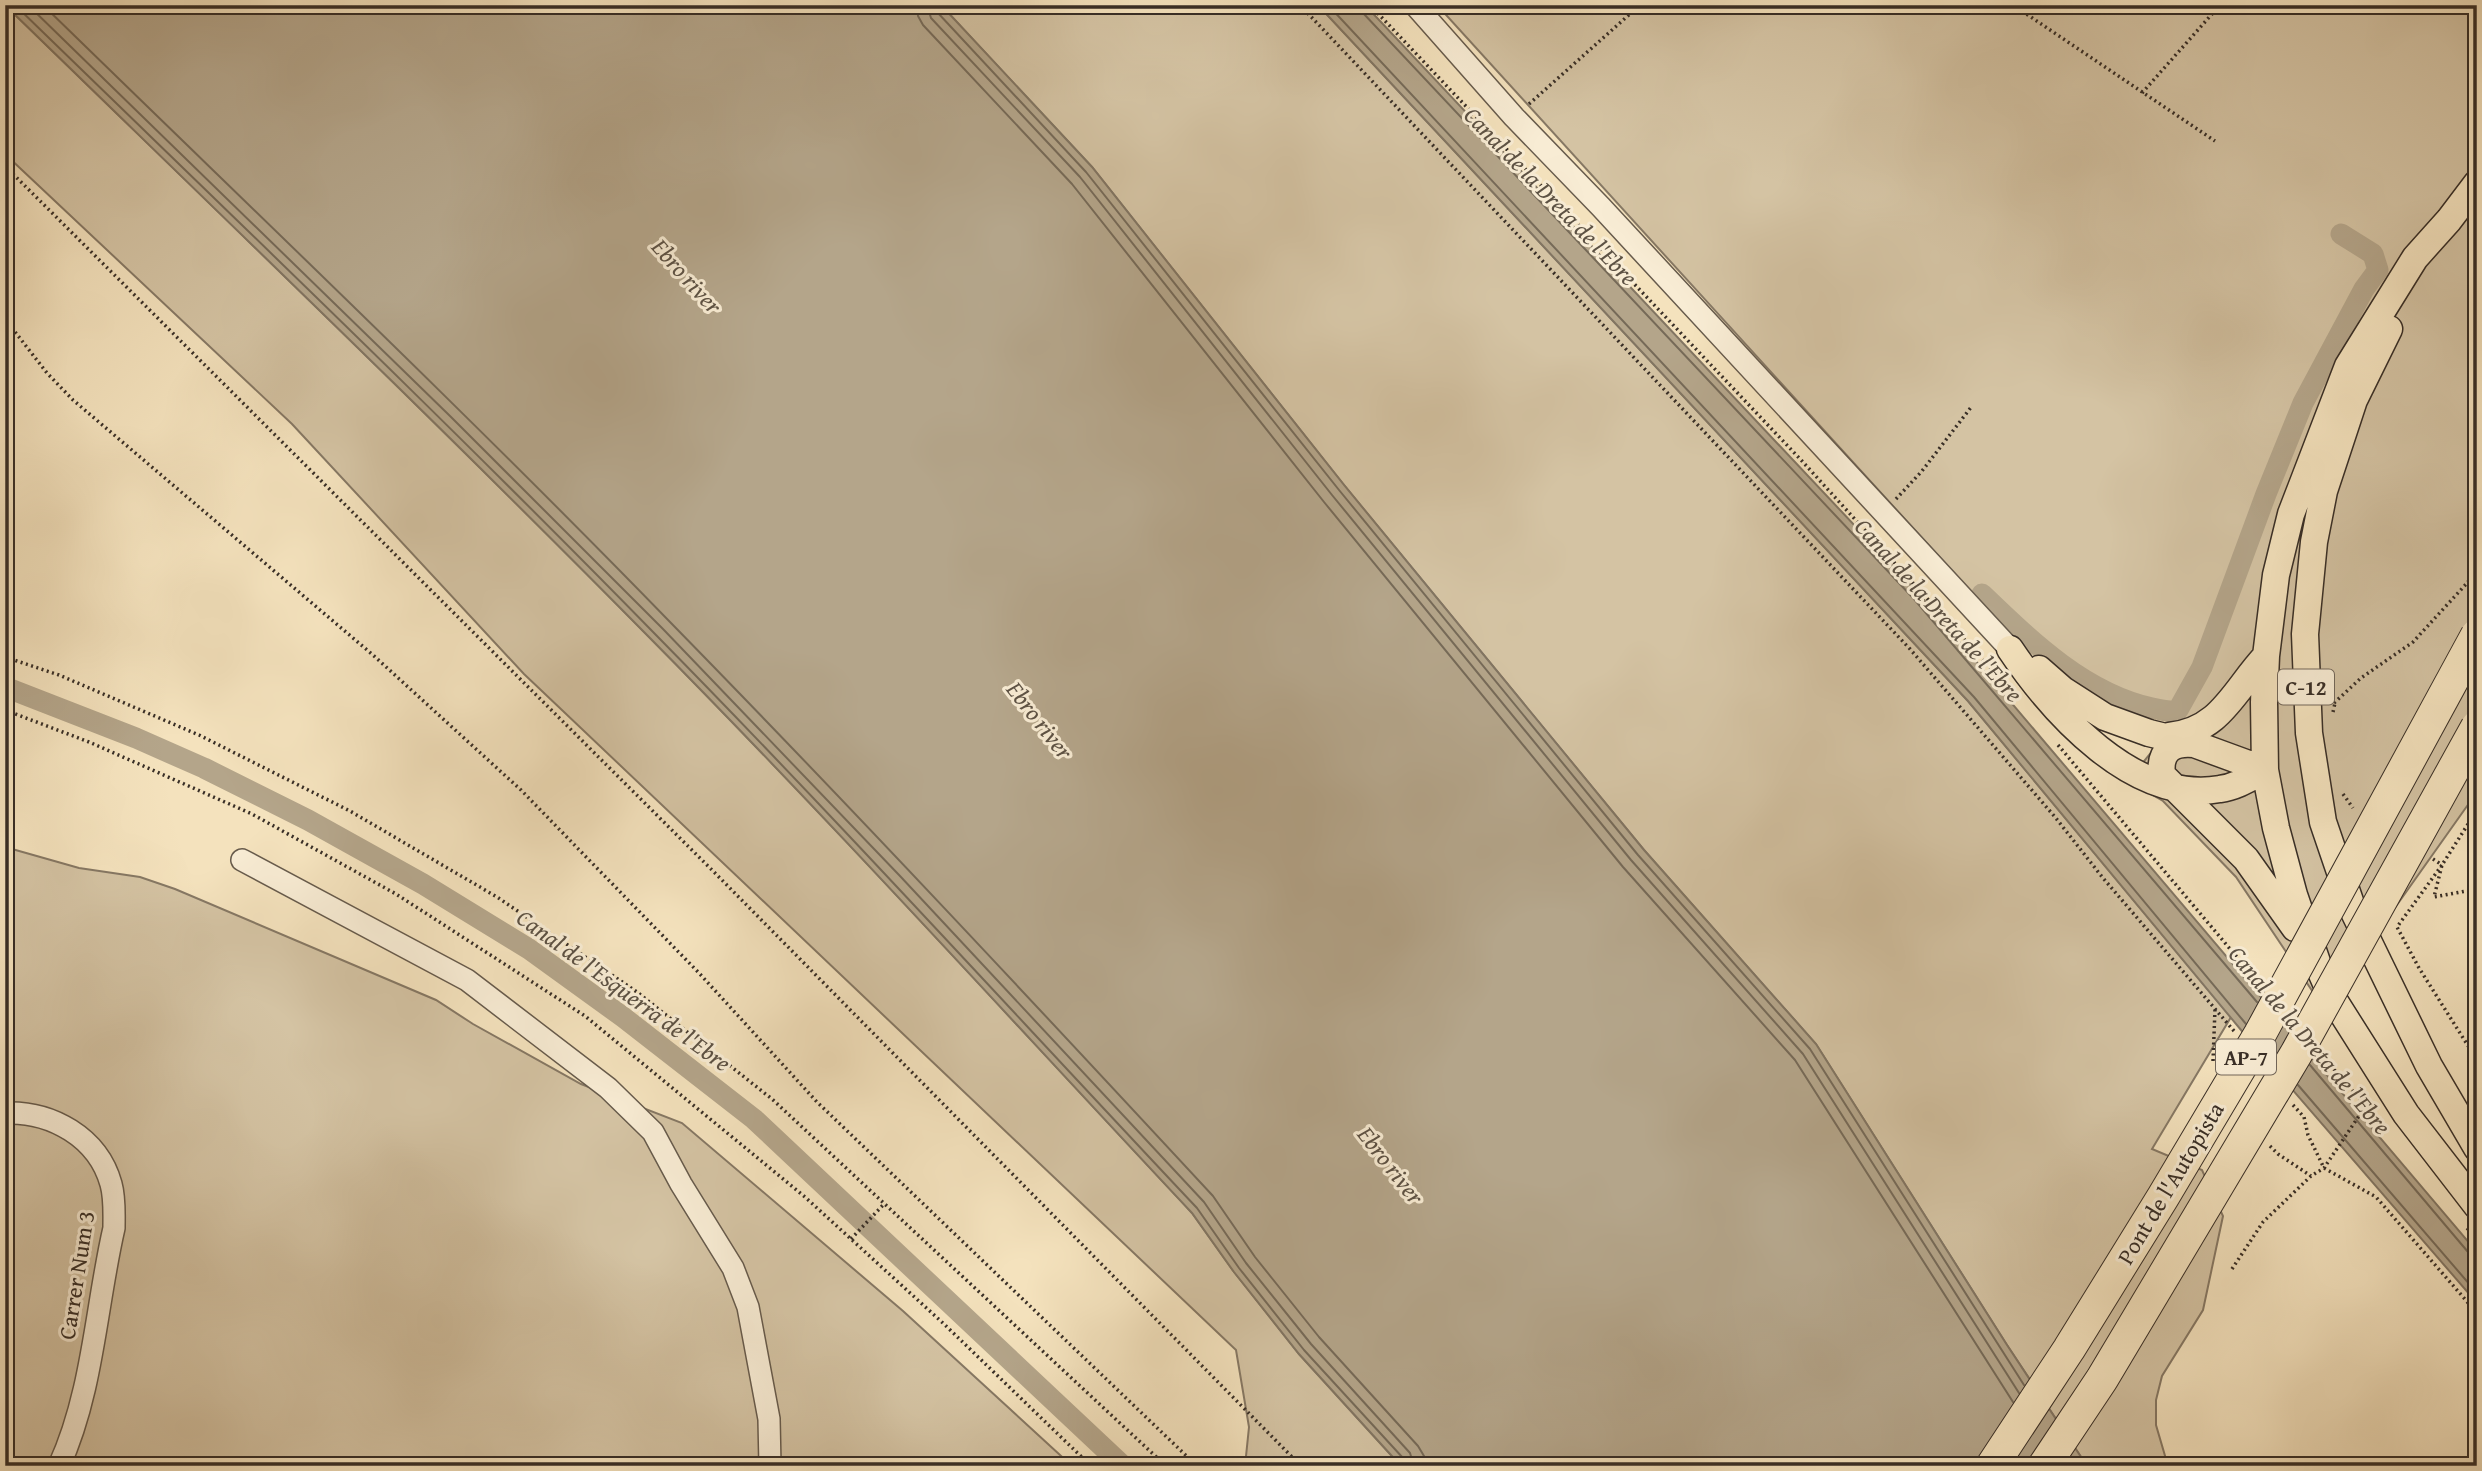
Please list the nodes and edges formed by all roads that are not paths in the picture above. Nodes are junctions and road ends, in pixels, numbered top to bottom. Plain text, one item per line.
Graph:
1 (1415, 5) edge
2 (2477, 183) edge
3 (2449, 220) junction
4 (2367, 372) junction
5 (2337, 397) junction
6 (2477, 635) edge
7 (2010, 649) junction
8 (2266, 656) junction
9 (2477, 727) edge
10 (2149, 733) junction
11 (2194, 744) junction
12 (2265, 770) junction
13 (2170, 785) junction
14 (242, 860) dead end
15 (2318, 965) junction
16 (5, 1113) edge
17 (2477, 1147) edge
18 (2470, 1214) edge
19 (59, 1466) edge
20 (770, 1466) edge
21 (1992, 1466) edge
22 (2044, 1466) edge

1 - 7 street
2 - 3 main road, C-12
3 - 4 main road, C-12
3 - 5 main road, C-12
4 - 5 main road, C-12
4 - 17 main road, C-12
5 - 8 main road, C-12
6 - 21 highway, Pont de l'Autopista / AP-7, bridge
7 - 10 main road
7 - 13 main road
8 - 10 main road
8 - 12 main road, C-12
9 - 22 highway, Pont de l'Autopista / AP-7, bridge
10 - 11 main road
11 - 12 main road
11 - 13 main road
12 - 13 main road
12 - 15 main road, C-12
13 - 15 main road
14 - 20 street
15 - 18 main road, C-12
16 - 19 street, Carrer Num 3

